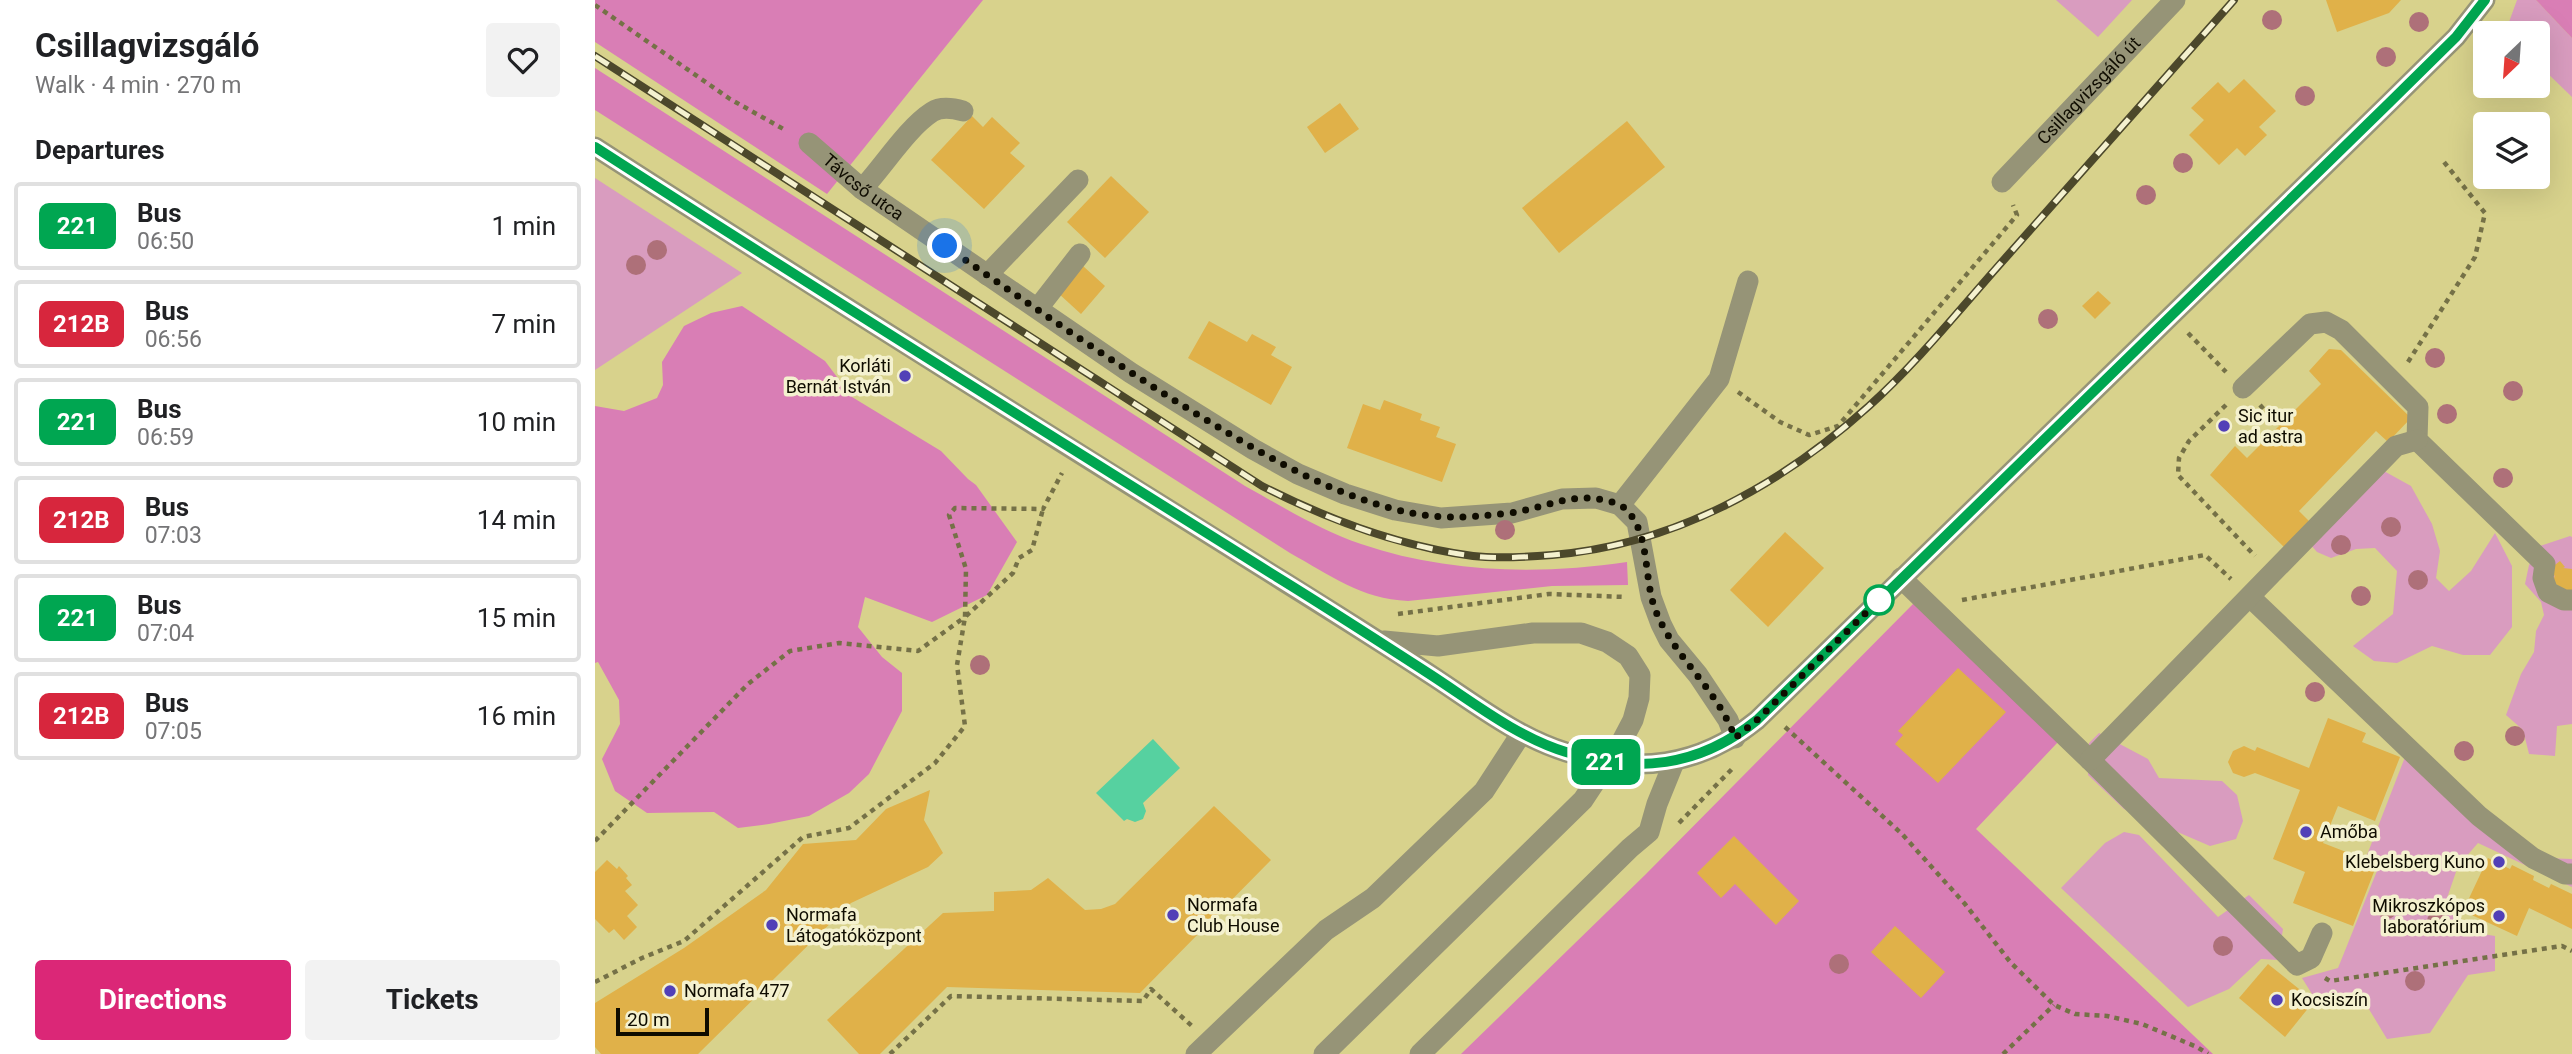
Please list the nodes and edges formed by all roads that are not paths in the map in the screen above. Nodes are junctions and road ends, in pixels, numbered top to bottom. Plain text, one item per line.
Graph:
1 (2175, 0) edge
2 (2485, 0) edge
3 (963, 111) dead end
4 (809, 143) road end
5 (595, 147) edge
6 (1078, 180) dead end
7 (2002, 182) road end
8 (862, 189) junction
9 (1080, 254) dead end
10 (987, 275) junction
11 (1748, 281) dead end
12 (1038, 308) junction
13 (2243, 388) road end
14 (2417, 440) junction
15 (1620, 505) junction
16 (1901, 579) junction
17 (2250, 597) junction
18 (2572, 600) edge
19 (1378, 640) junction
20 (1521, 734) junction
21 (1735, 738) junction
22 (2090, 760) junction
23 (1607, 762) junction
24 (1674, 762) junction
25 (2572, 874) edge
26 (2322, 933) dead end
27 (1203, 1047) edge
28 (1324, 1054) edge
29 (1420, 1054) edge

1 - 7 street, Csillagvizsgáló út
2 - 16 street
3 - 8 street
4 - 8 street, Távcső utca
5 - 19 street
6 - 10 street
8 - 10 street, Távcső utca
9 - 12 street
10 - 12 street, Távcső utca
11 - 15 street
12 - 15 street, Távcső utca
13 - 14 street
14 - 17 street
14 - 18 street
15 - 21 street
16 - 21 street
16 - 22 street
17 - 22 street
17 - 25 street
19 - 20 street
19 - 23 street
20 - 23 street
20 - 27 street
21 - 24 street
22 - 26 street
23 - 24 street
23 - 28 street
24 - 29 street

